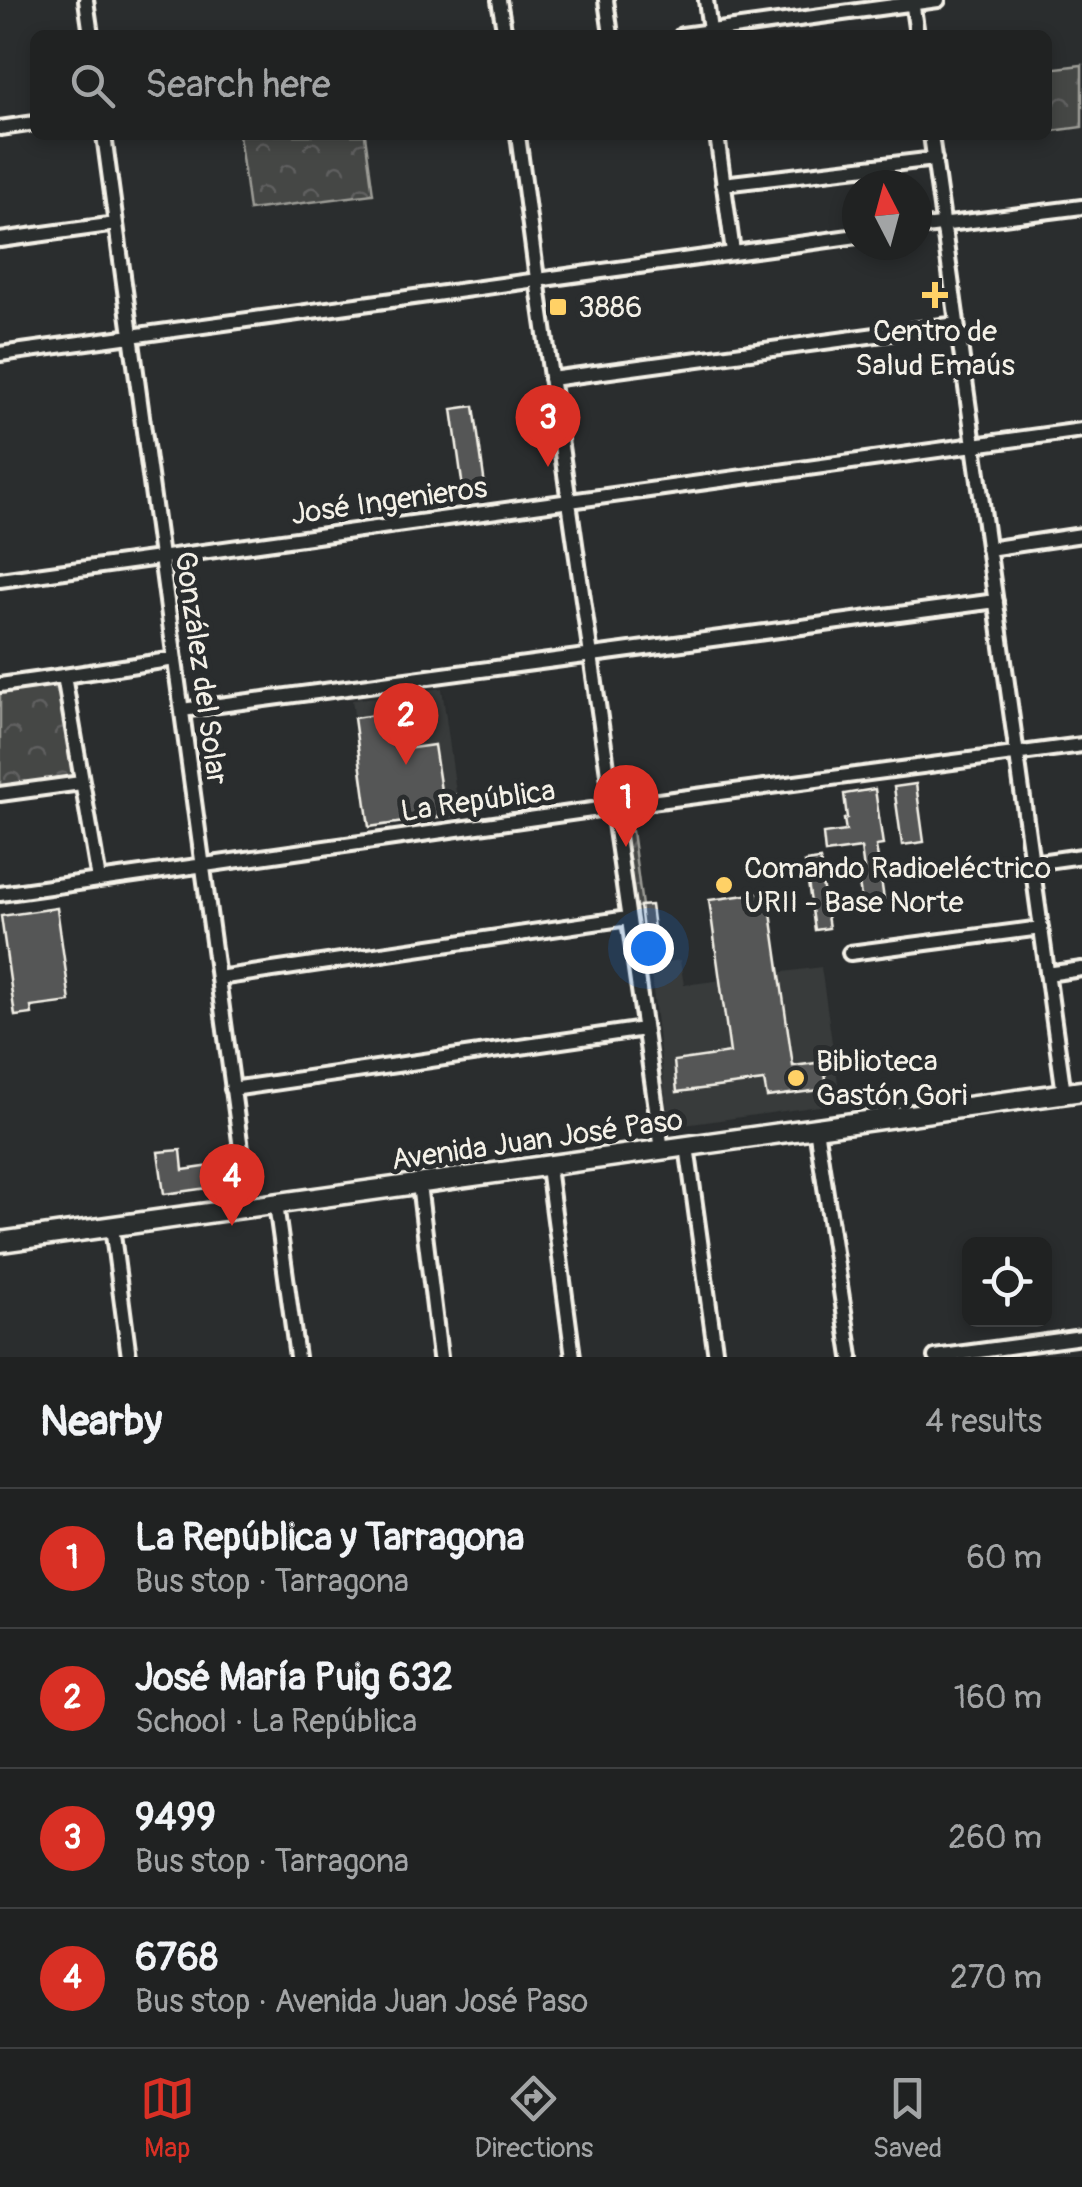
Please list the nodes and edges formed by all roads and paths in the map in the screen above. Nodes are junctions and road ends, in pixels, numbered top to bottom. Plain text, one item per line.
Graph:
1 (86, 0) edge
2 (500, 0) edge
3 (606, 0) edge
4 (706, 0) edge
5 (813, 0) edge
6 (938, 0) edge
7 (913, 2) edge
8 (816, 17) junction
9 (90, 30) edge
10 (503, 30) edge
11 (610, 30) edge
12 (710, 30) edge
13 (718, 30) edge
14 (916, 30) edge
15 (30, 124) edge
16 (0, 128) edge
17 (105, 140) edge
18 (519, 140) edge
19 (718, 140) edge
20 (932, 140) edge
21 (934, 160) junction
22 (724, 184) junction
23 (1082, 207) edge
24 (116, 224) junction
25 (944, 224) junction
26 (932, 226) edge
27 (842, 238) edge
28 (0, 240) edge
29 (733, 252) junction
30 (536, 279) junction
31 (957, 324) junction
32 (131, 336) junction
33 (0, 354) edge
34 (551, 378) junction
35 (1082, 430) edge
36 (974, 445) junction
37 (568, 501) junction
38 (1082, 535) edge
39 (988, 549) junction
40 (161, 558) junction
41 (0, 580) edge
42 (996, 601) junction
43 (590, 655) junction
44 (175, 659) junction
45 (64, 676) junction
46 (0, 686) edge
47 (182, 710) junction
48 (1082, 745) edge
49 (1017, 754) junction
50 (81, 783) junction
51 (0, 794) edge
52 (613, 808) junction
53 (1082, 856) edge
54 (1032, 863) junction
55 (203, 866) junction
56 (99, 880) junction
57 (0, 894) edge
58 (628, 918) junction
59 (1041, 928) junction
60 (850, 952) dead end
61 (1082, 969) edge
62 (1047, 974) junction
63 (218, 978) junction
64 (644, 1029) junction
65 (232, 1089) junction
66 (1073, 1092) edge
67 (816, 1128) junction
68 (687, 1146) junction
69 (662, 1150) junction
70 (548, 1166) junction
71 (419, 1184) junction
72 (276, 1204) junction
73 (249, 1208) junction
74 (112, 1227) junction
75 (0, 1242) edge
76 (1082, 1337) edge
77 (129, 1357) edge
78 (296, 1357) edge
79 (440, 1357) edge
80 (573, 1357) edge
81 (716, 1357) edge
82 (850, 1357) edge
83 (935, 1357) edge

1 - 9 street
2 - 10 street
3 - 11 street
4 - 12 street
5 - 8 street
6 - 7 street
7 - 8 street
7 - 14 street
8 - 13 street
15 - 16 street
17 - 24 street, González del Solar
18 - 30 street
19 - 22 street
20 - 21 street
21 - 22 street
21 - 25 street
22 - 29 street
23 - 25 street
24 - 28 street
24 - 32 street, González del Solar
25 - 26 street
25 - 31 street
27 - 29 street
29 - 30 street
30 - 32 street
30 - 34 street
31 - 34 street
31 - 36 street
32 - 33 street
32 - 40 street, González del Solar
34 - 37 street
35 - 36 street, José Ingenieros
36 - 37 street, José Ingenieros
36 - 39 street
37 - 40 street, José Ingenieros
37 - 43 street
38 - 39 street
39 - 42 street
40 - 41 street, José Ingenieros
40 - 44 street, González del Solar
42 - 43 street
42 - 49 street
43 - 47 street
43 - 52 street
44 - 45 street
44 - 47 street, González del Solar
45 - 46 street
45 - 50 street
47 - 55 street, González del Solar
48 - 49 street, La República
49 - 52 street, La República
49 - 54 street
50 - 51 street
50 - 56 street
52 - 55 street, La República
52 - 58 street
53 - 54 street
54 - 59 street
55 - 56 street, La República
55 - 63 street, González del Solar
56 - 57 street, La República
58 - 63 street
58 - 64 street
59 - 60 street
59 - 62 street
61 - 62 street
62 - 66 street
63 - 65 street, González del Solar
64 - 65 street
64 - 69 street
65 - 73 street, González del Solar
66 - 67 main road, Avenida Juan José Paso
67 - 68 main road, Avenida Juan José Paso
67 - 82 street
68 - 69 main road, Avenida Juan José Paso
68 - 81 street
69 - 70 main road, Avenida Juan José Paso
70 - 71 main road, Avenida Juan José Paso
70 - 80 street
71 - 72 main road, Avenida Juan José Paso
71 - 79 street
72 - 73 main road, Avenida Juan José Paso
72 - 78 street
73 - 74 main road, Avenida Juan José Paso
74 - 75 main road, Avenida Juan José Paso
74 - 77 street
76 - 83 street

